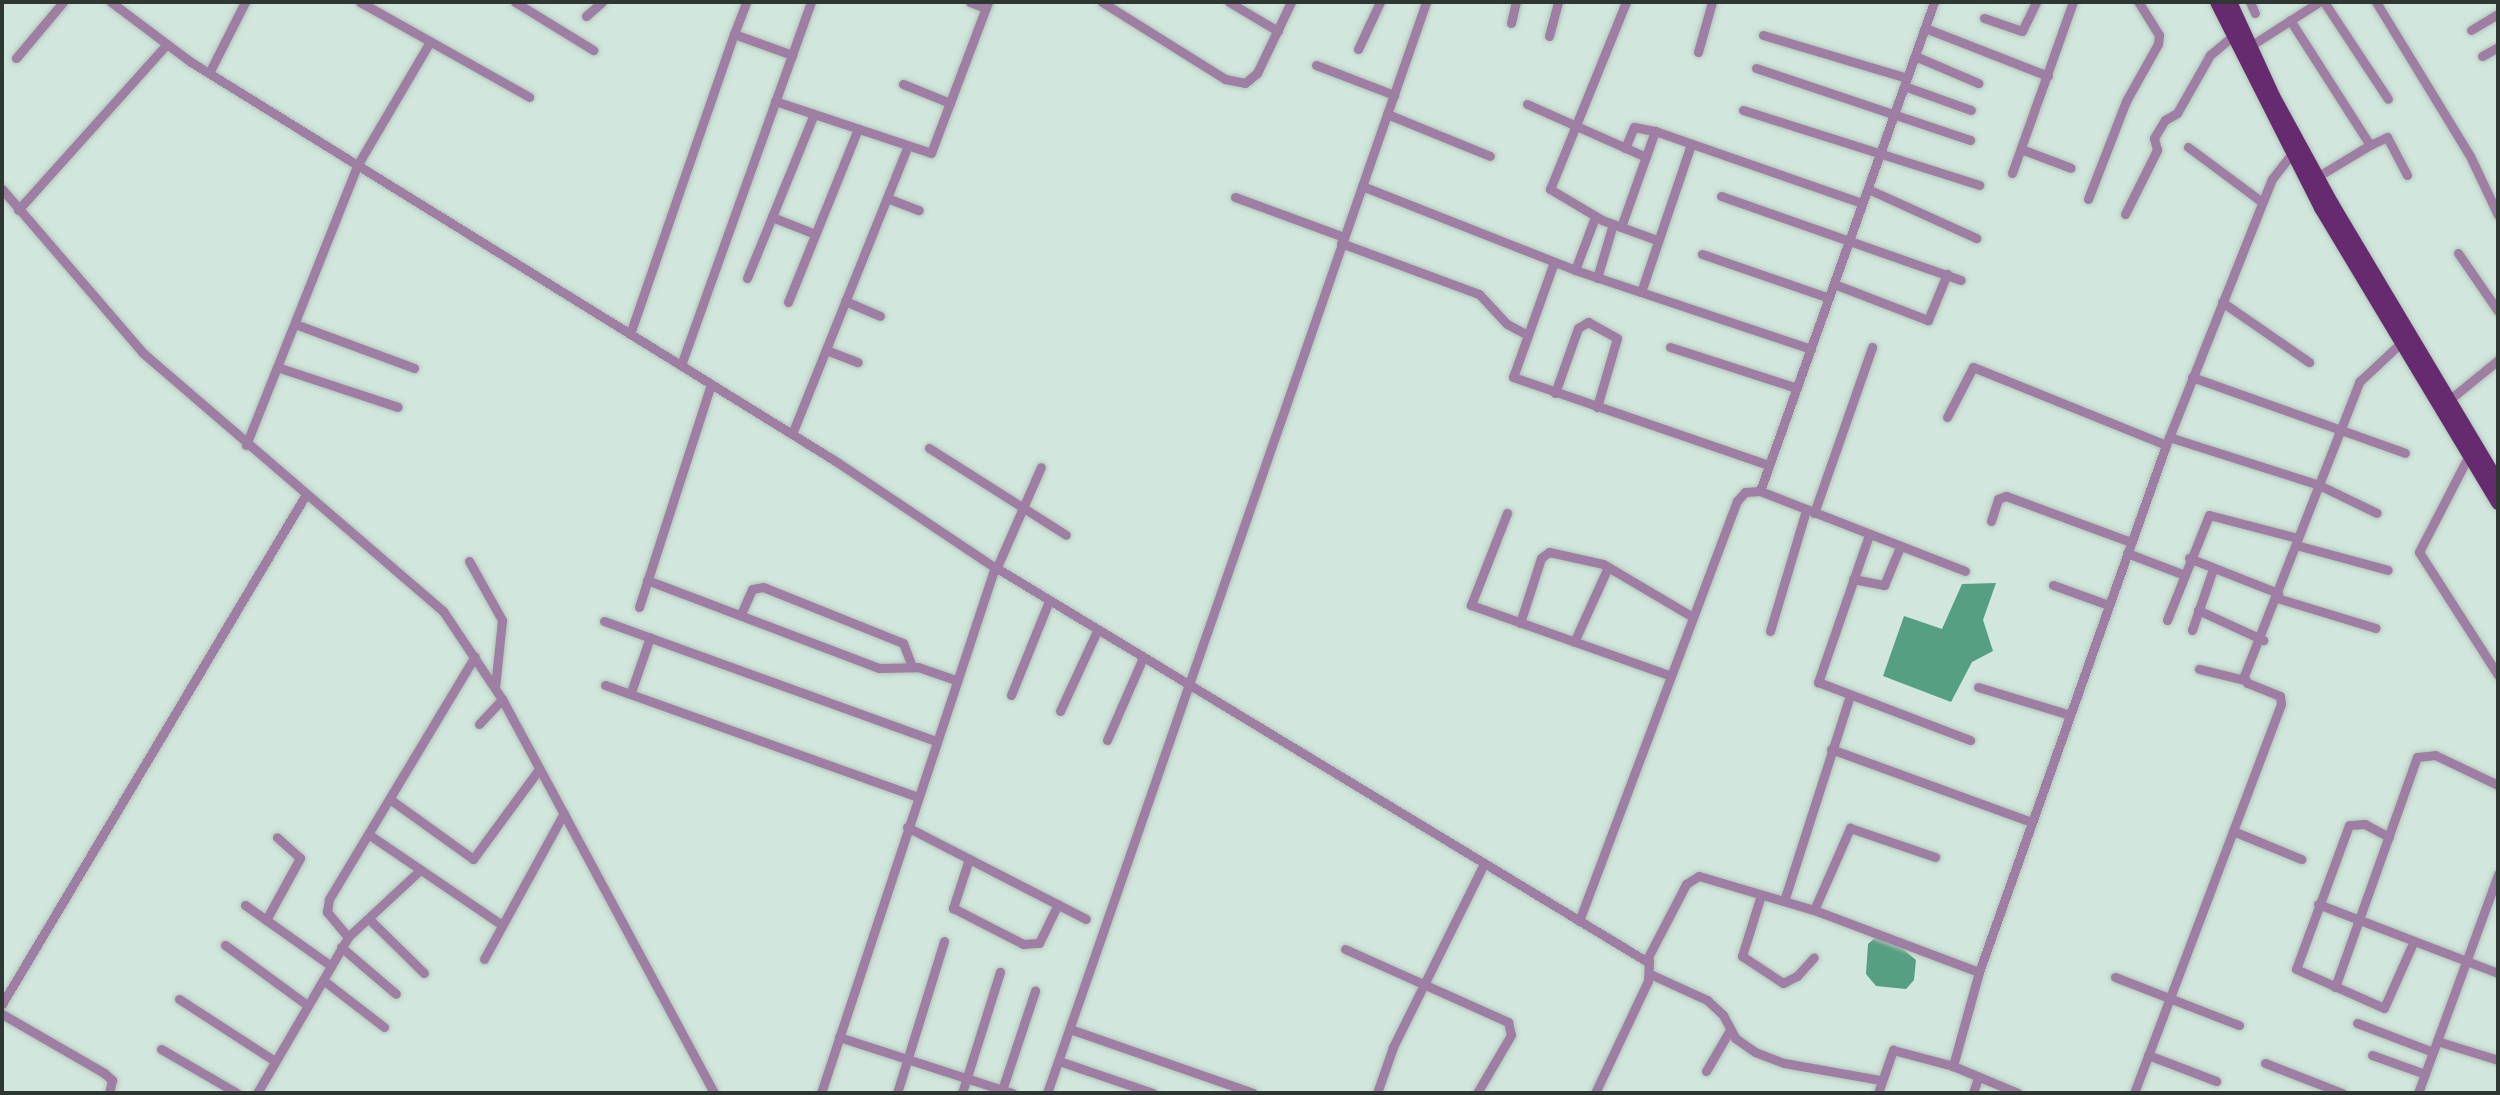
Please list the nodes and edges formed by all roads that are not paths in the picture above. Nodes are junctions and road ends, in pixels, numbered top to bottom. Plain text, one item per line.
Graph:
1 (63, 2) edge
2 (111, 2) edge
3 (245, 2) edge
4 (360, 2) edge
5 (515, 2) edge
6 (602, 2) edge
7 (746, 2) edge
8 (811, 2) edge
9 (970, 2) edge
10 (1102, 2) edge
11 (1229, 2) edge
12 (1292, 2) edge
13 (1380, 2) edge
14 (1426, 2) edge
15 (1516, 2) edge
16 (1558, 2) edge
17 (1626, 2) edge
18 (1712, 2) edge
19 (1934, 2) edge
20 (2036, 2) edge
21 (2073, 2) edge
22 (2138, 2) edge
23 (2217, 2) edge
24 (2230, 2) edge
25 (2250, 2) edge
26 (2321, 2) edge
27 (2376, 2) edge
28 (987, 5) edge
29 (2255, 13) dead end
30 (2498, 14) edge
31 (586, 16) dead end
32 (1984, 18) dead end
33 (2290, 20) junction
34 (1511, 23) dead end
35 (1925, 28) junction
36 (2471, 30) dead end
37 (1278, 31) junction
38 (734, 34) junction
39 (1763, 35) dead end
40 (1549, 36) dead end
41 (2233, 36) junction
42 (430, 42) junction
43 (166, 45) junction
44 (2498, 47) edge
45 (1359, 49) dead end
46 (2245, 49) junction
47 (593, 50) dead end
48 (1698, 52) dead end
49 (792, 55) junction
50 (1915, 56) junction
51 (2482, 56) dead end
52 (16, 58) dead end
53 (1315, 65) dead end
54 (1756, 68) dead end
55 (209, 73) junction
56 (2048, 76) junction
57 (1906, 82) junction
58 (1978, 83) dead end
59 (903, 84) dead end
60 (1394, 95) junction
61 (529, 97) dead end
62 (2388, 99) dead end
63 (775, 101) junction
64 (950, 103) junction
65 (1528, 104) dead end
66 (1743, 110) dead end
67 (1971, 110) dead end
68 (1895, 112) junction
69 (814, 114) junction
70 (1387, 114) junction
71 (1574, 127) junction
72 (858, 129) junction
73 (1656, 131) junction
74 (1970, 140) dead end
75 (1691, 144) junction
76 (2370, 145) junction
77 (908, 146) junction
78 (2188, 147) dead end
79 (1625, 148) junction
80 (2021, 149) junction
81 (2296, 150) junction
82 (1881, 152) junction
83 (1490, 156) dead end
84 (1646, 157) junction
85 (358, 164) junction
86 (2071, 168) dead end
87 (2012, 173) dead end
88 (2407, 175) dead end
89 (2317, 177) junction
90 (1979, 185) dead end
91 (1362, 186) junction
92 (2, 189) edge
93 (1868, 189) junction
94 (1721, 196) dead end
95 (1236, 197) dead end
96 (887, 198) junction
97 (2088, 199) dead end
98 (2262, 202) junction
99 (1863, 203) junction
100 (18, 210) junction
101 (919, 210) dead end
102 (2124, 214) dead end
103 (2498, 215) edge
104 (1595, 217) junction
105 (772, 218) junction
106 (1617, 226) junction
107 (816, 234) junction
108 (1850, 237) junction
109 (1976, 238) dead end
110 (1343, 240) junction
111 (1657, 240) junction
112 (2458, 253) dead end
113 (1702, 254) dead end
114 (1554, 262) junction
115 (1575, 270) junction
116 (1947, 274) junction
117 (747, 278) dead end
118 (1597, 278) junction
119 (1962, 280) dead end
120 (2371, 283) junction
121 (1834, 284) junction
122 (1641, 292) junction
123 (1829, 298) junction
124 (845, 301) junction
125 (788, 302) dead end
126 (2222, 302) junction
127 (2498, 311) edge
128 (880, 316) dead end
129 (295, 324) junction
130 (630, 334) junction
131 (1526, 334) junction
132 (2404, 340) junction
133 (1670, 347) dead end
134 (1872, 347) dead end
135 (1811, 349) junction
136 (826, 350) junction
137 (2498, 360) edge
138 (858, 362) dead end
139 (2309, 362) dead end
140 (681, 365) junction
141 (277, 367) junction
142 (414, 368) dead end
143 (2192, 377) junction
144 (711, 384) junction
145 (1797, 388) junction
146 (1555, 393) junction
147 (2449, 400) junction
148 (398, 407) dead end
149 (1597, 407) junction
150 (1947, 417) dead end
151 (2340, 425) junction
152 (792, 434) junction
153 (2167, 441) junction
154 (246, 445) junction
155 (929, 448) dead end
156 (2405, 453) dead end
157 (2469, 455) junction
158 (1769, 465) junction
159 (1041, 467) dead end
160 (2498, 482) edge
161 (2319, 485) junction
162 (1760, 491) junction
163 (305, 496) junction
164 (2498, 503) edge
165 (1022, 507) junction
166 (1810, 511) junction
167 (1507, 513) dead end
168 (2377, 513) dead end
169 (1992, 521) dead end
170 (1869, 534) junction
171 (1066, 535) dead end
172 (2131, 542) junction
173 (2297, 542) junction
174 (1900, 547) junction
175 (2127, 553) junction
176 (2189, 558) junction
177 (470, 561) dead end
178 (995, 567) junction
179 (1608, 567) junction
180 (2213, 569) junction
181 (2388, 570) dead end
182 (1965, 571) dead end
183 (2182, 574) junction
184 (1853, 579) junction
185 (647, 580) junction
186 (2053, 585) dead end
187 (2278, 595) junction
188 (1049, 601) junction
189 (2109, 605) junction
190 (639, 607) dead end
191 (2199, 611) junction
192 (741, 614) junction
193 (1693, 617) junction
194 (2167, 620) dead end
195 (604, 621) dead end
196 (1520, 623) junction
197 (2376, 628) dead end
198 (2192, 630) dead end
199 (1097, 631) junction
200 (1769, 631) dead end
201 (650, 636) junction
202 (2263, 640) junction
203 (1574, 642) junction
204 (475, 656) junction
205 (1142, 660) junction
206 (912, 667) junction
207 (2199, 669) dead end
208 (2498, 675) edge
209 (1671, 676) junction
210 (955, 680) junction
211 (2244, 680) junction
212 (605, 685) dead end
213 (1185, 686) junction
214 (1978, 687) dead end
215 (495, 688) junction
216 (631, 692) junction
217 (1011, 695) dead end
218 (1849, 698) junction
219 (502, 699) junction
220 (1060, 712) dead end
221 (2070, 715) junction
222 (479, 724) dead end
223 (1107, 740) dead end
224 (1970, 740) dead end
225 (935, 741) junction
226 (1831, 749) junction
227 (539, 769) junction
228 (2498, 785) edge
229 (917, 797) junction
230 (391, 800) junction
231 (564, 813) junction
232 (2032, 822) junction
233 (907, 827) junction
234 (2233, 831) junction
235 (371, 835) junction
236 (2389, 837) junction
237 (277, 838) dead end
238 (1936, 857) dead end
239 (969, 859) junction
240 (2301, 859) dead end
241 (1484, 864) junction
242 (420, 870) junction
243 (2498, 874) edge
244 (1761, 895) junction
245 (1784, 901) junction
246 (1058, 904) junction
247 (2318, 904) junction
248 (245, 905) dead end
249 (1814, 910) junction
250 (369, 919) junction
251 (1086, 919) dead end
252 (266, 920) junction
253 (1579, 921) junction
254 (2361, 922) junction
255 (502, 925) junction
256 (348, 937) junction
257 (944, 941) dead end
258 (2413, 943) junction
259 (225, 945) dead end
260 (341, 947) junction
261 (1345, 949) dead end
262 (1814, 957) dead end
263 (484, 959) dead end
264 (1649, 960) junction
265 (2463, 963) junction
266 (331, 966) junction
267 (1000, 972) dead end
268 (1979, 972) junction
269 (424, 973) dead end
270 (2498, 973) edge
271 (1650, 974) junction
272 (2115, 978) dead end
273 (323, 980) junction
274 (1427, 982) junction
275 (2335, 987) junction
276 (1035, 991) dead end
277 (396, 994) dead end
278 (179, 999) dead end
279 (2169, 999) junction
280 (2, 1004) edge
281 (307, 1005) junction
282 (2, 1014) edge
283 (2357, 1023) dead end
284 (2239, 1025) dead end
285 (384, 1027) dead end
286 (1070, 1029) junction
287 (1730, 1030) junction
288 (839, 1037) junction
289 (2437, 1041) junction
290 (160, 1049) dead end
291 (2433, 1052) junction
292 (2148, 1055) junction
293 (2372, 1055) dead end
294 (275, 1060) junction
295 (908, 1060) junction
296 (2498, 1060) edge
297 (1059, 1061) junction
298 (2265, 1063) dead end
299 (1953, 1066) junction
300 (1706, 1071) dead end
301 (2425, 1074) junction
302 (966, 1078) junction
303 (1978, 1078) junction
304 (1880, 1080) junction
305 (2216, 1081) dead end
306 (1002, 1091) edge
307 (109, 1093) edge
308 (237, 1093) edge
309 (257, 1093) edge
310 (713, 1093) edge
311 (821, 1093) edge
312 (897, 1093) edge
313 (961, 1093) edge
314 (1012, 1093) edge
315 (1047, 1093) edge
316 (1153, 1093) edge
317 (1254, 1093) edge
318 (1377, 1093) edge
319 (1477, 1093) edge
320 (1594, 1093) edge
321 (1878, 1093) edge
322 (1973, 1093) edge
323 (2018, 1093) edge
324 (2134, 1093) edge
325 (2342, 1093) edge
326 (2418, 1093) edge

1 - 52 street
2 - 43 street
3 - 55 street
4 - 42 street
5 - 47 street
6 - 31 street
7 - 38 street
8 - 49 street
9 - 28 street
10 - 37 street
11 - 37 street
12 - 37 street
13 - 45 street
14 - 60 street
15 - 34 street
16 - 40 street
17 - 71 street
18 - 48 street
19 - 35 street
20 - 32 street
21 - 56 street
22 - 97 street
23 - 41 main road
24 - 46 main road
25 - 29 street
26 - 33 street
26 - 62 street
27 - 103 street
28 - 64 street
30 - 36 street
33 - 46 street
33 - 76 street
35 - 50 street
35 - 56 street
38 - 49 street
38 - 130 street
39 - 57 street
41 - 46 main road
41 - 102 street
42 - 61 street
42 - 85 street
43 - 55 street
43 - 100 street
44 - 51 street
46 - 81 main road
49 - 63 street
50 - 57 street
50 - 58 street
53 - 60 street
54 - 68 street
55 - 85 street
56 - 80 street
57 - 67 street
57 - 68 street
59 - 64 street
60 - 70 street
63 - 69 street
63 - 140 street
64 - 77 street
65 - 71 street
66 - 82 street
68 - 74 street
68 - 82 street
69 - 72 street
69 - 105 street
70 - 83 street
70 - 91 street
71 - 79 street
71 - 104 street
72 - 77 street
72 - 107 street
73 - 75 street
73 - 79 street
73 - 84 street
75 - 99 street
75 - 111 street
76 - 88 street
76 - 89 street
77 - 96 street
78 - 98 street
79 - 84 street
80 - 86 street
80 - 87 street
81 - 89 main road
81 - 98 street
81 - 120 main road
82 - 90 street
82 - 93 street
84 - 106 street
85 - 129 street
85 - 130 street
89 - 120 main road
91 - 110 street
91 - 114 street
92 - 100 street
93 - 99 street
93 - 109 street
94 - 108 street
95 - 110 street
96 - 101 street
96 - 124 street
98 - 126 street
99 - 108 street
100 - 154 street
104 - 106 street
104 - 115 street
105 - 107 street
105 - 117 street
106 - 111 street
106 - 118 street
107 - 125 street
108 - 116 street
108 - 121 street
110 - 131 street
110 - 213 street
111 - 122 street
112 - 127 street
113 - 123 street
114 - 115 street
114 - 131 street
115 - 118 street
116 - 119 street
116 - 121 street
118 - 122 street
120 - 132 main road
121 - 123 street
122 - 135 street
123 - 135 street
124 - 128 street
124 - 136 street
126 - 139 street
126 - 143 street
129 - 141 street
129 - 142 street
130 - 140 street
131 - 146 street
132 - 147 main road
132 - 151 street
132 - 157 main road
133 - 145 street
134 - 166 street
135 - 145 street
136 - 138 street
136 - 152 street
137 - 147 street
140 - 144 street
141 - 148 street
141 - 154 street
143 - 151 street
143 - 153 street
144 - 152 street
144 - 185 street
145 - 158 street
146 - 149 street
146 - 149 street
147 - 160 main road
149 - 158 street
150 - 153 street
151 - 156 street
151 - 161 street
152 - 178 street
153 - 161 street
153 - 172 street
154 - 163 street
155 - 165 street
157 - 164 main road
157 - 208 street
158 - 162 street
159 - 165 street
161 - 168 street
161 - 173 street
162 - 166 street
162 - 193 street
163 - 204 street
163 - 280 street
165 - 171 street
165 - 178 street
166 - 170 street
166 - 200 street
167 - 196 street
169 - 172 street
170 - 174 street
170 - 184 street
172 - 175 street
173 - 176 street
173 - 181 street
173 - 187 street
174 - 182 street
174 - 184 street
175 - 183 street
175 - 189 street
176 - 180 street
176 - 183 street
177 - 215 street
178 - 188 street
178 - 210 street
179 - 193 street
179 - 196 street
179 - 203 street
180 - 187 street
180 - 191 street
183 - 194 street
184 - 218 street
185 - 190 street
185 - 192 street
186 - 189 street
187 - 197 street
187 - 202 street
188 - 199 street
188 - 217 street
189 - 221 street
191 - 198 street
191 - 202 street
192 - 206 street
192 - 206 street
193 - 209 street
195 - 201 street
196 - 203 street
199 - 205 street
199 - 220 street
201 - 216 street
201 - 225 street
202 - 211 street
203 - 209 street
204 - 215 street
204 - 230 street
205 - 213 street
205 - 223 street
206 - 210 street
207 - 211 street
209 - 253 street
210 - 225 street
211 - 234 street
212 - 216 street
213 - 241 street
213 - 286 street
214 - 221 street
215 - 219 street
216 - 229 street
218 - 224 street
218 - 226 street
219 - 222 street
219 - 227 street
221 - 232 street
225 - 229 street
226 - 232 street
226 - 245 street
227 - 230 street
227 - 231 street
228 - 236 street
229 - 233 street
230 - 235 street
231 - 255 street
231 - 310 street
232 - 268 street
233 - 239 street
233 - 288 street
234 - 240 street
234 - 279 street
235 - 242 street
235 - 256 street
236 - 247 street
236 - 254 street
237 - 252 street
238 - 249 street
239 - 246 street
239 - 246 street
241 - 253 street
241 - 274 street
242 - 250 street
242 - 255 street
243 - 265 street
244 - 245 street
244 - 262 street
244 - 264 street
245 - 249 street
246 - 251 street
247 - 254 street
247 - 275 street
248 - 252 street
249 - 268 street
250 - 256 street
250 - 269 street
252 - 266 street
253 - 264 street
254 - 258 street
254 - 275 street
255 - 263 street
256 - 260 street
257 - 295 street
258 - 265 street
258 - 275 street
259 - 281 street
260 - 266 street
260 - 277 street
261 - 274 street
264 - 271 street
265 - 270 street
265 - 289 street
266 - 273 street
267 - 302 street
268 - 299 street
271 - 287 street
271 - 320 street
272 - 279 street
273 - 281 street
273 - 285 street
274 - 318 street
274 - 319 street
276 - 306 street
278 - 294 street
279 - 284 street
279 - 292 street
281 - 294 street
282 - 307 street
283 - 291 street
286 - 297 street
286 - 317 street
287 - 300 street
287 - 304 street
288 - 295 street
288 - 311 street
289 - 291 street
289 - 296 street
290 - 308 street
291 - 301 street
292 - 305 street
292 - 324 street
293 - 301 street
294 - 309 street
295 - 302 street
295 - 312 street
297 - 315 street
297 - 316 street
298 - 325 street
299 - 303 street
299 - 304 street
301 - 326 street
302 - 306 street
302 - 313 street
303 - 322 street
303 - 323 street
304 - 321 street
306 - 314 street

